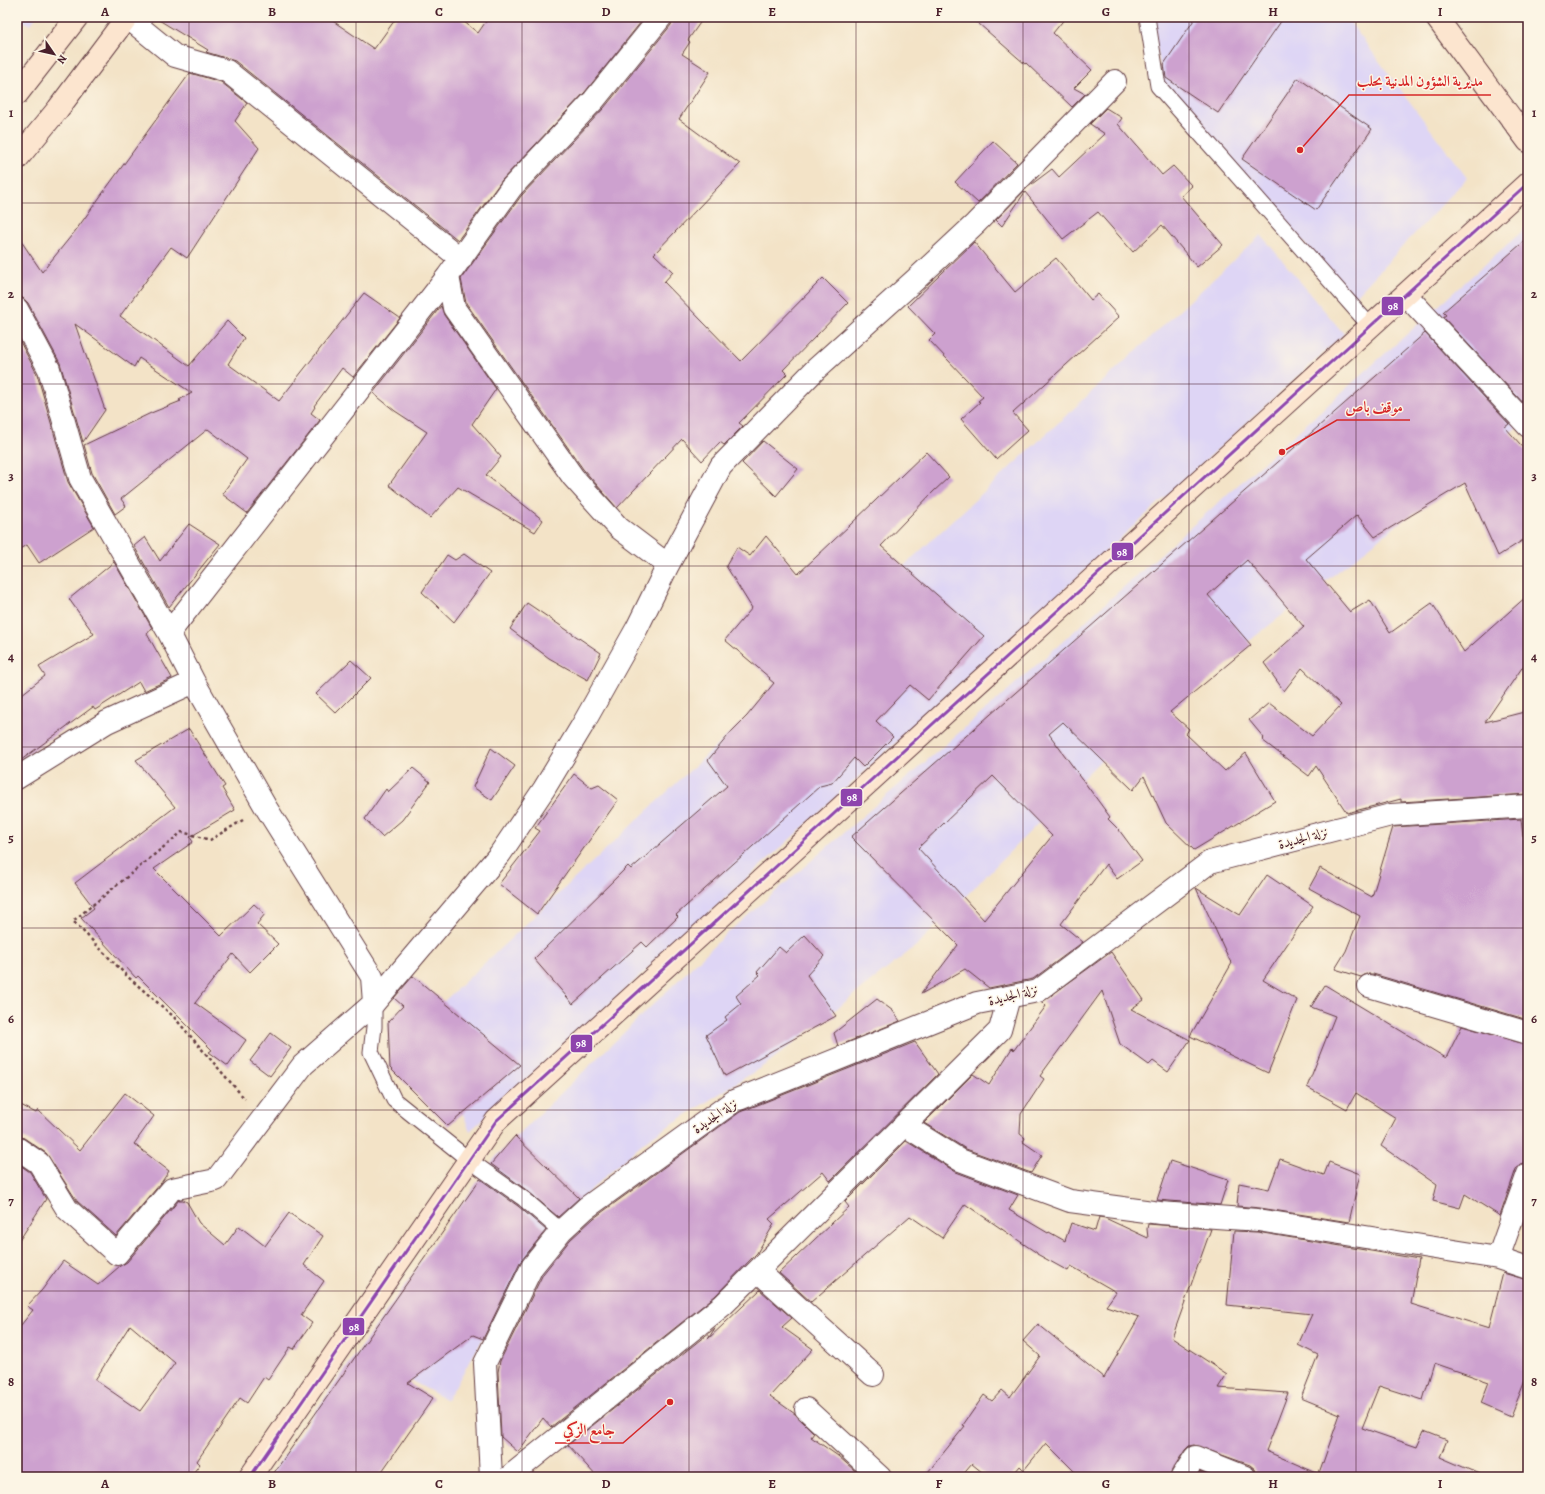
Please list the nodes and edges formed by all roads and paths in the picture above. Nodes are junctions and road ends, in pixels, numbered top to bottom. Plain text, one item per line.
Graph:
1 (77, 17) edge
2 (127, 17) edge
3 (661, 17) edge
4 (1147, 17) edge
5 (1436, 17) edge
6 (1114, 81) dead end
7 (17, 94) edge
8 (1528, 141) edge
9 (17, 159) edge
10 (1528, 183) edge
11 (461, 259) junction
12 (448, 276) junction
13 (1406, 294) junction
14 (17, 309) edge
15 (1371, 326) junction
16 (1528, 426) edge
17 (668, 565) junction
18 (169, 633) junction
19 (194, 682) junction
20 (18, 775) edge
21 (265, 806) junction
22 (1528, 806) edge
23 (1369, 986) dead end
24 (1009, 997) junction
25 (374, 1003) junction
26 (1528, 1032) edge
27 (262, 1120) junction
28 (904, 1125) junction
29 (17, 1148) edge
30 (469, 1160) junction
31 (1528, 1174) edge
32 (561, 1231) junction
33 (1498, 1258) junction
34 (1528, 1268) edge
35 (758, 1271) junction
36 (873, 1375) dead end
37 (806, 1409) dead end
38 (250, 1477) edge
39 (491, 1477) edge
40 (509, 1477) edge
41 (880, 1477) edge
42 (1182, 1477) edge
43 (1245, 1477) edge

1 - 7 main road
2 - 9 main road
2 - 11 street
3 - 11 street
4 - 15 lane
5 - 8 main road
6 - 17 street
10 - 13 main road
11 - 12 street
12 - 17 street
12 - 18 street
13 - 15 main road
13 - 16 street
14 - 18 street
15 - 30 main road
17 - 25 street
18 - 19 street
19 - 20 street
19 - 21 street
21 - 25 street
21 - 27 path
22 - 24 street, نزلة الجديدة
23 - 26 street
24 - 28 street
24 - 32 street, نزلة الجديدة
25 - 27 street
25 - 30 lane
27 - 29 street
28 - 33 street
28 - 35 street
30 - 32 lane
30 - 38 main road
31 - 33 street
32 - 39 street, نزلة الجديدة
33 - 34 street
35 - 36 street
35 - 40 street
37 - 41 street
42 - 43 street

